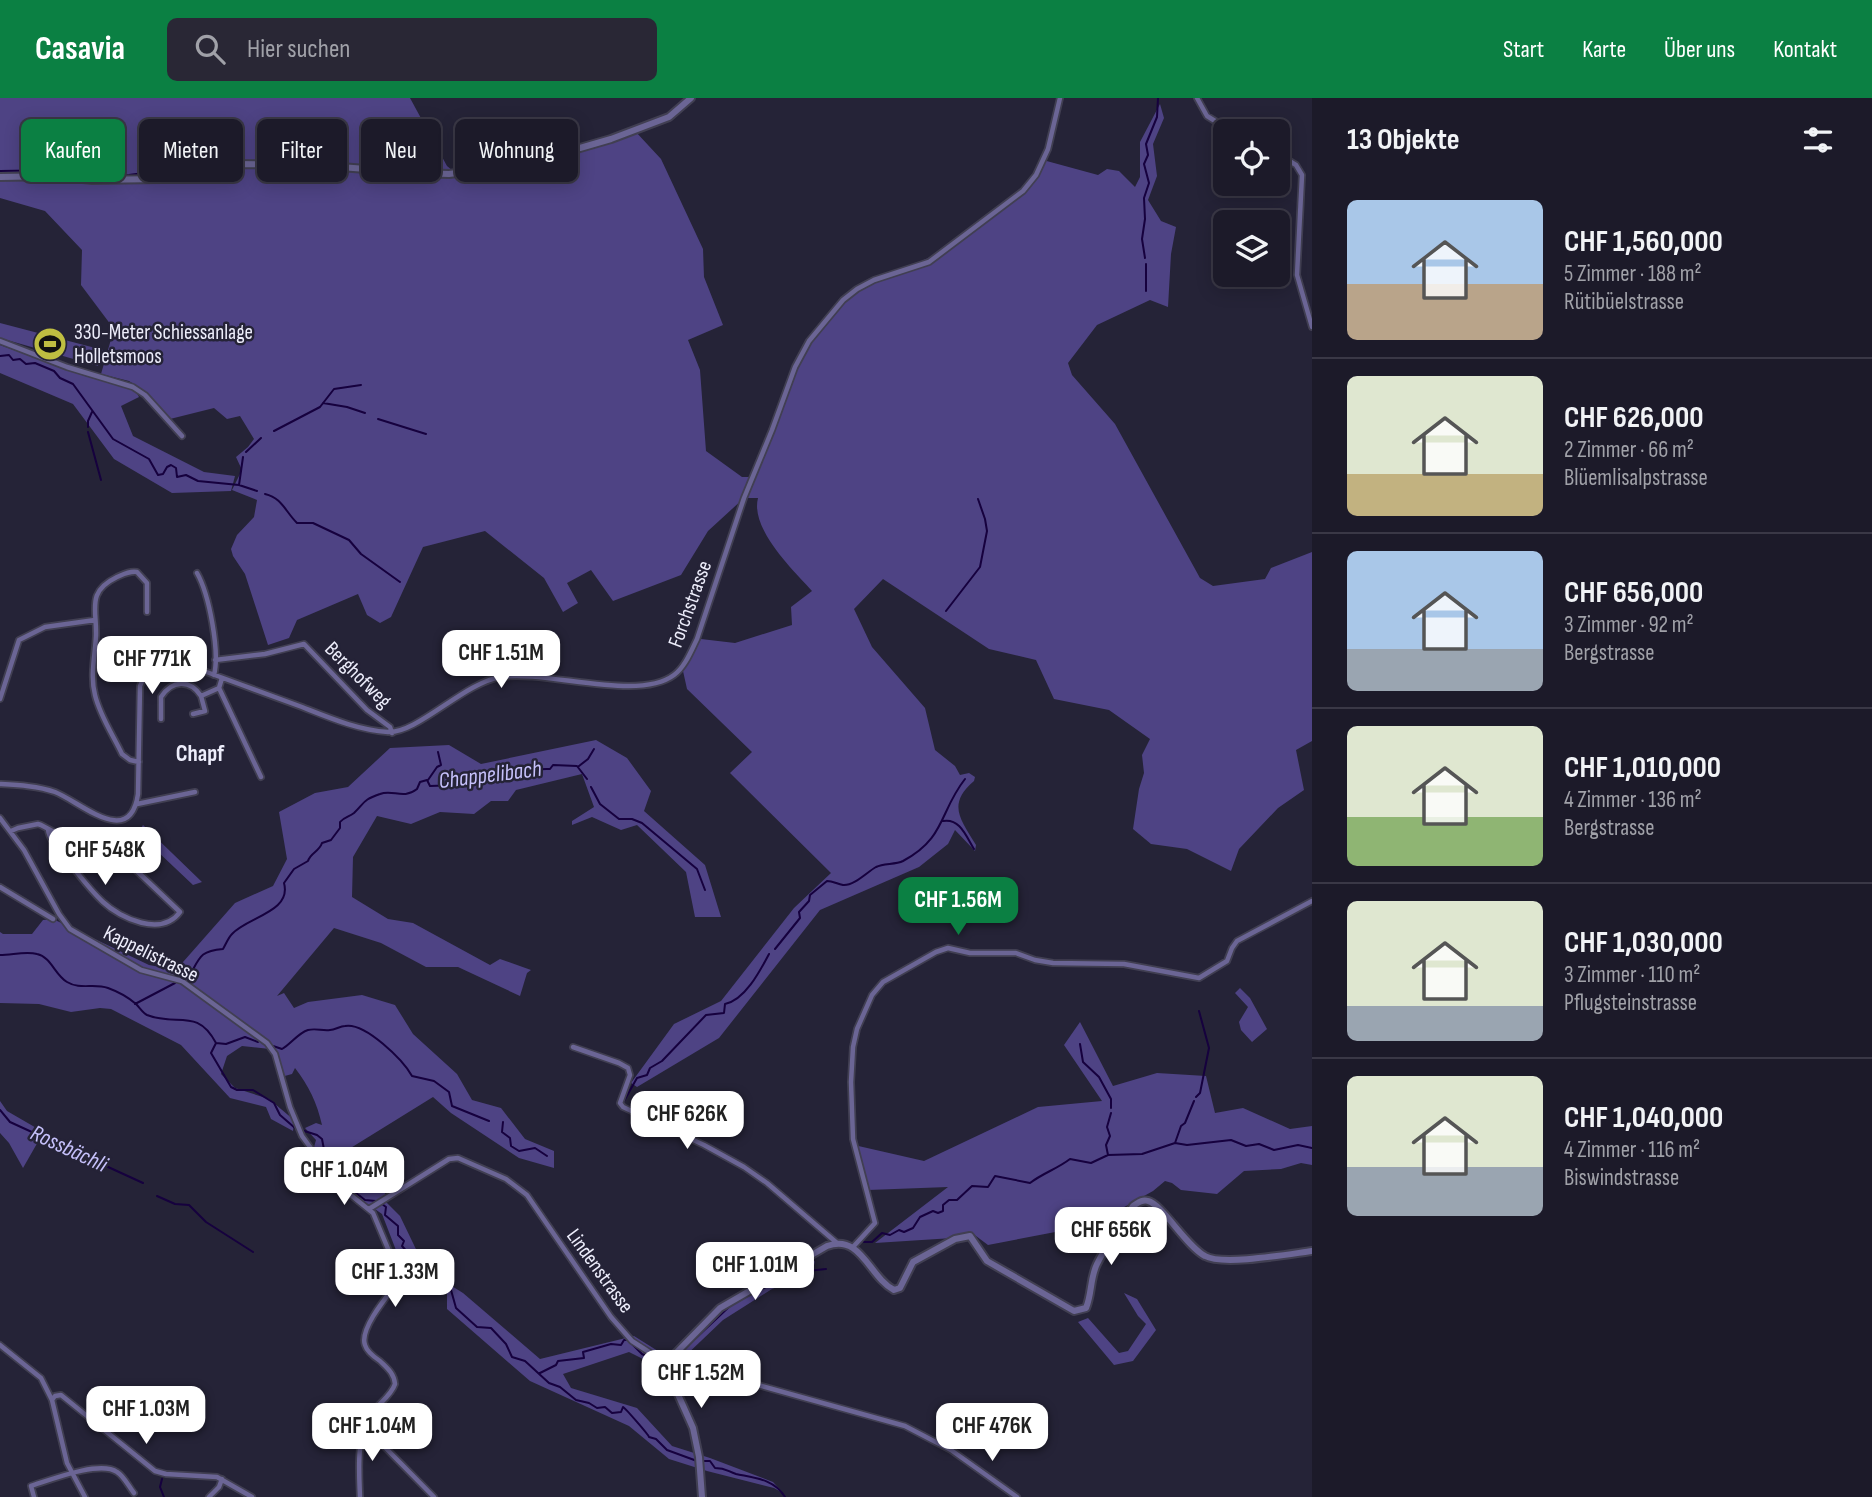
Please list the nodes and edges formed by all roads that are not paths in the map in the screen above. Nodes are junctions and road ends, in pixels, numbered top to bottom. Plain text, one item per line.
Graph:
1 (691, 98) edge
2 (1060, 98) edge
3 (1197, 98) edge
4 (1213, 120) edge
5 (1290, 161) edge
6 (0, 177) edge
7 (1312, 327) edge
8 (0, 341) edge
9 (182, 436) dead end
10 (197, 573) dead end
11 (147, 612) dead end
12 (95, 620) junction
13 (215, 660) junction
14 (214, 675) junction
15 (222, 678) junction
16 (219, 688) junction
17 (201, 696) junction
18 (0, 699) edge
19 (193, 714) dead end
20 (161, 719) dead end
21 (393, 733) junction
22 (139, 762) junction
23 (261, 777) dead end
24 (0, 784) edge
25 (195, 792) dead end
26 (137, 804) junction
27 (0, 818) edge
28 (48, 829) junction
29 (11, 831) junction
30 (0, 887) edge
31 (1312, 901) edge
32 (53, 919) dead end
33 (573, 1047) dead end
34 (369, 1209) junction
35 (837, 1243) junction
36 (853, 1247) junction
37 (1312, 1251) edge
38 (0, 1345) edge
39 (675, 1354) junction
40 (660, 1359) junction
41 (672, 1367) junction
42 (52, 1400) junction
43 (365, 1427) junction
44 (72, 1473) junction
45 (222, 1479) junction
46 (134, 1493) dead end
47 (34, 1497) edge
48 (85, 1497) edge
49 (209, 1497) edge
50 (252, 1497) edge
51 (360, 1497) edge
52 (434, 1497) edge
53 (702, 1497) edge
54 (1017, 1497) edge

1 - 6 street
2 - 21 street, Forchstrasse
3 - 4 street
5 - 7 street
8 - 9 street
10 - 13 street
11 - 12 street
12 - 18 street
12 - 22 street
13 - 14 street
13 - 21 street, Berghofweg
14 - 15 street
14 - 22 street
15 - 16 street
15 - 21 street
16 - 17 street
16 - 23 street
17 - 19 street
17 - 20 street
22 - 26 street
24 - 26 street
25 - 26 street
27 - 29 street
28 - 28 street
28 - 29 street
29 - 34 street, Kappelistrasse
30 - 32 street
31 - 36 street
33 - 35 street
34 - 40 street, Lindenstrasse
34 - 43 street
35 - 36 street
35 - 39 street
36 - 37 street
38 - 42 street
39 - 40 street
39 - 41 street
40 - 41 street, Lindenstrasse
41 - 53 street
41 - 54 street, Lindenstrasse
42 - 44 street
42 - 45 street
43 - 51 street
43 - 52 street
44 - 46 street
44 - 47 street
44 - 48 street
45 - 49 street
45 - 50 street

